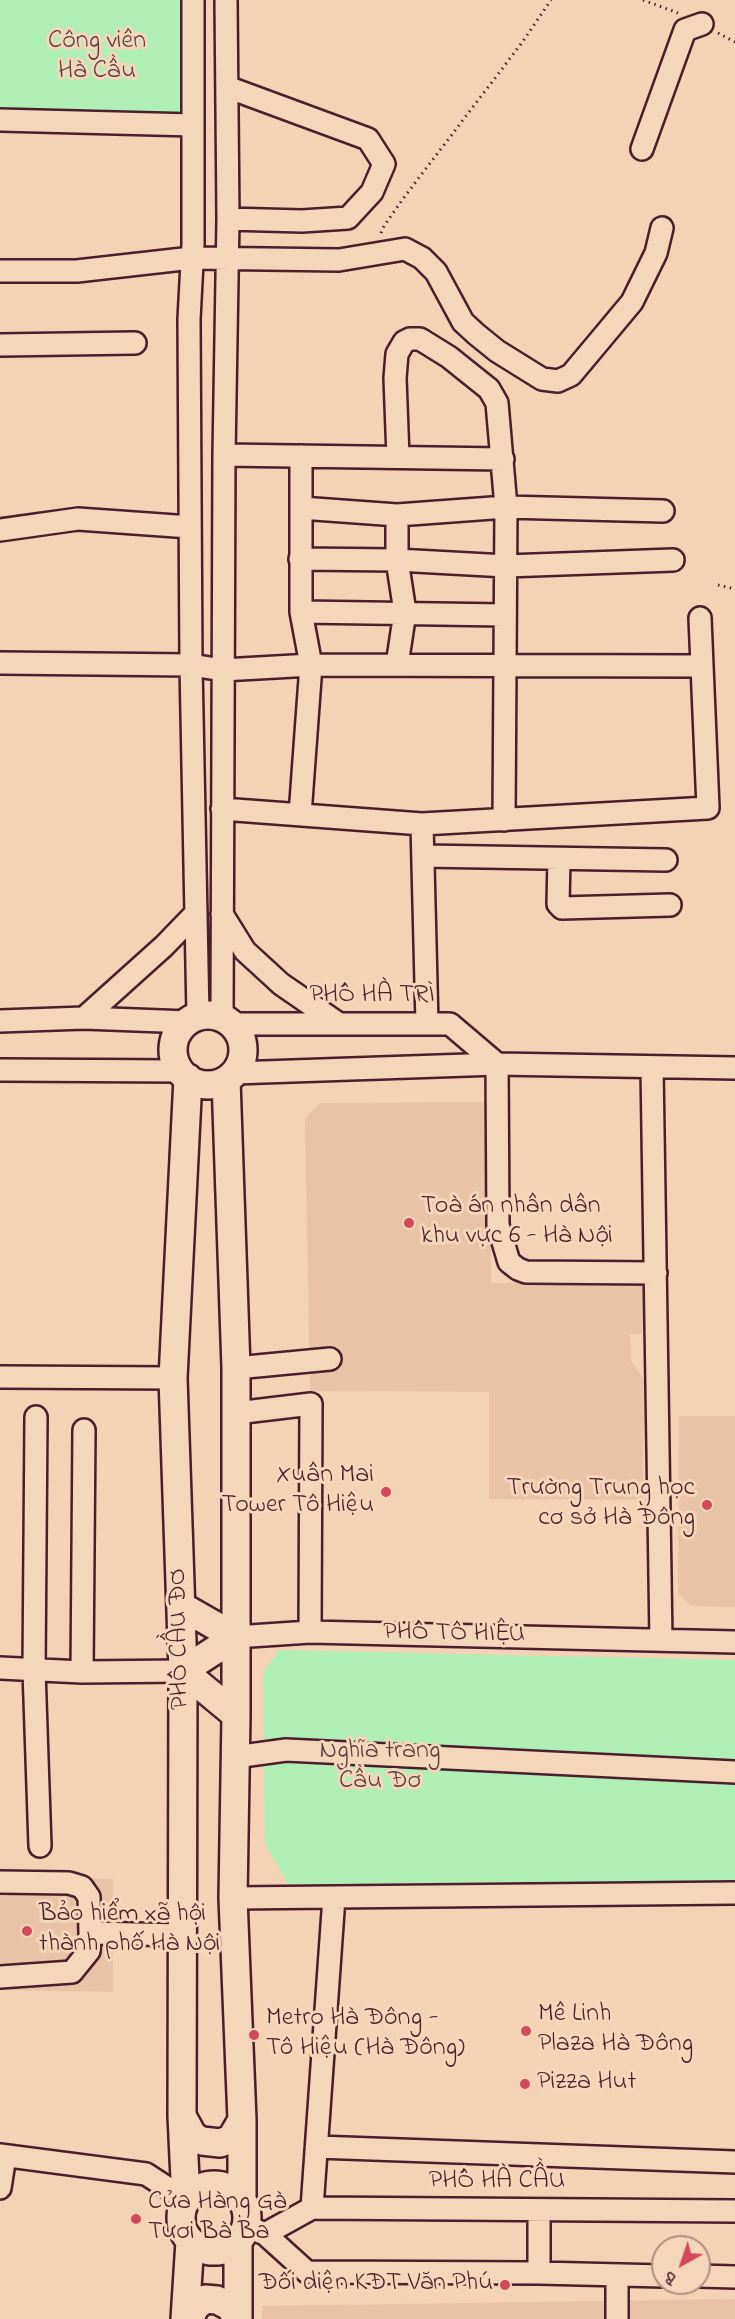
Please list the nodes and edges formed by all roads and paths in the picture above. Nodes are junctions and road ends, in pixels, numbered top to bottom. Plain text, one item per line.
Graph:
1 (194, 0) edge
2 (226, 0) edge
3 (551, 0) edge
4 (702, 24) dead end
5 (227, 87) junction
6 (0, 120) edge
7 (194, 125) junction
8 (642, 149) dead end
9 (228, 221) junction
10 (662, 228) dead end
11 (371, 254) junction
12 (192, 256) junction
13 (227, 256) junction
14 (0, 271) edge
15 (135, 343) dead end
16 (0, 345) edge
17 (224, 455) junction
18 (301, 456) junction
19 (398, 457) junction
20 (503, 459) junction
21 (506, 507) junction
22 (301, 508) junction
23 (663, 511) dead end
24 (397, 515) junction
25 (190, 527) junction
26 (0, 530) edge
27 (300, 559) junction
28 (397, 560) junction
29 (673, 560) dead end
30 (506, 566) junction
31 (718, 585) dead end
32 (735, 589) edge
33 (300, 612) junction
34 (405, 612) junction
35 (505, 615) junction
36 (700, 618) dead end
37 (0, 663) edge
38 (191, 665) junction
39 (311, 665) junction
40 (397, 665) junction
41 (506, 666) junction
42 (701, 666) junction
43 (223, 670) junction
44 (222, 809) junction
45 (300, 815) junction
46 (504, 820) junction
47 (422, 824) junction
48 (423, 856) junction
49 (559, 859) junction
50 (666, 860) dead end
51 (670, 905) dead end
52 (196, 913) junction
53 (222, 914) junction
54 (84, 1018) junction
55 (210, 1020) junction
56 (0, 1021) edge
57 (339, 1024) junction
58 (427, 1024) junction
59 (497, 1064) junction
60 (652, 1068) junction
61 (735, 1068) edge
62 (0, 1070) edge
63 (185, 1075) junction
64 (230, 1076) junction
65 (656, 1273) junction
66 (330, 1359) dead end
67 (236, 1368) junction
68 (0, 1377) edge
69 (173, 1378) junction
70 (236, 1413) junction
71 (36, 1417) dead end
72 (84, 1430) dead end
73 (181, 1606) junction
74 (310, 1632) junction
75 (235, 1637) junction
76 (661, 1640) junction
77 (735, 1642) edge
78 (0, 1668) edge
79 (34, 1670) junction
80 (183, 1671) junction
81 (82, 1672) junction
82 (236, 1715) junction
83 (235, 1757) junction
84 (735, 1772) edge
85 (40, 1846) dead end
86 (0, 1882) edge
87 (735, 1893) edge
88 (334, 1898) junction
89 (233, 1899) junction
90 (90, 1933) junction
91 (182, 1935) junction
92 (0, 1977) edge
93 (182, 2116) junction
94 (242, 2120) junction
95 (317, 2147) junction
96 (3, 2156) edge
97 (735, 2162) edge
98 (0, 2188) edge
99 (186, 2200) junction
100 (312, 2208) junction
101 (539, 2210) junction
102 (735, 2211) edge
103 (248, 2225) junction
104 (190, 2241) junction
105 (539, 2273) junction
106 (617, 2275) junction
107 (651, 2276) edge
108 (711, 2276) edge
109 (735, 2277) edge
110 (187, 2319) edge
111 (237, 2319) edge
112 (617, 2319) edge

1 - 7 street
2 - 5 street
3 - 11 path
4 - 8 street
5 - 9 street
5 - 9 street
6 - 7 street
7 - 12 street
9 - 13 street
10 - 11 street
11 - 13 street
12 - 13 street
12 - 14 street
12 - 25 street
13 - 17 street
15 - 16 street
17 - 18 street
17 - 43 street
18 - 19 street
18 - 22 street
19 - 20 street
19 - 20 street
20 - 21 street
21 - 23 street
21 - 24 street
21 - 30 street
22 - 24 street
22 - 27 street
24 - 28 street
25 - 26 street
25 - 38 street
27 - 28 street
27 - 33 street
28 - 30 street
28 - 34 street
29 - 30 street
30 - 35 street
31 - 32 path
33 - 34 street
33 - 39 street
34 - 35 street
34 - 40 street
35 - 41 street
36 - 42 street
37 - 38 street
38 - 43 street
38 - 52 street
39 - 40 street
39 - 43 street
39 - 45 street
40 - 41 street
41 - 42 street
41 - 46 street
42 - 46 street
43 - 44 street
44 - 45 street
44 - 53 street
45 - 47 street
46 - 47 street
47 - 48 street
48 - 49 street
48 - 58 street
49 - 50 street
49 - 51 street
52 - 54 street
52 - 55 street
53 - 55 street
53 - 57 street
54 - 55 street, PHỐ HÀ TRÌ
54 - 56 street, PHỐ HÀ TRÌ
55 - 57 street, PHỐ HÀ TRÌ
55 - 63 main road
55 - 64 main road
57 - 58 street, PHỐ HÀ TRÌ
58 - 59 street, PHỐ HÀ TRÌ
59 - 60 street
59 - 64 street
59 - 65 street
60 - 61 street
60 - 65 street
62 - 63 street
63 - 64 main road
63 - 69 main road, PHỐ CẦU ĐƠ
64 - 67 main road, PHỐ CẦU ĐƠ
65 - 76 street
66 - 67 street
67 - 70 main road, PHỐ CẦU ĐƠ
68 - 69 street
69 - 73 main road, PHỐ CẦU ĐƠ
70 - 74 street
70 - 75 main road, PHỐ CẦU ĐƠ
71 - 79 street
72 - 81 street
73 - 75 main road
73 - 80 main road, PHỐ CẦU ĐƠ
74 - 75 street, PHỐ TÔ HIỆU
74 - 76 street, PHỐ TÔ HIỆU
75 - 80 main road, PHỐ TÔ HIỆU
75 - 82 main road, PHỐ CẦU ĐƠ
76 - 77 street, PHỐ TÔ HIỆU
78 - 79 street
79 - 81 street
79 - 85 street
80 - 81 street
80 - 82 main road
80 - 91 main road, PHỐ CẦU ĐƠ
82 - 83 main road, PHỐ CẦU ĐƠ
83 - 84 street
83 - 89 main road, PHỐ CẦU ĐƠ
86 - 90 street
87 - 88 street
88 - 89 street
88 - 95 street
89 - 94 main road, PHỐ CẦU ĐƠ
90 - 91 street
90 - 92 street
91 - 93 main road, PHỐ CẦU ĐƠ
93 - 94 main road
93 - 99 main road, PHỐ CẦU ĐƠ
94 - 103 main road, PHỐ CẦU ĐƠ
95 - 97 street
95 - 100 street
96 - 98 street
96 - 99 street
99 - 103 main road
99 - 104 main road
100 - 101 street, PHỐ HÀ CẦU
100 - 103 street, PHỐ HÀ CẦU
101 - 102 street, PHỐ HÀ CẦU
101 - 105 street
103 - 104 main road
103 - 105 street
103 - 111 main road, PHỐ CẦU ĐƠ
104 - 110 main road
105 - 106 street
106 - 107 street
106 - 112 street
108 - 109 street
110 - 111 main road

